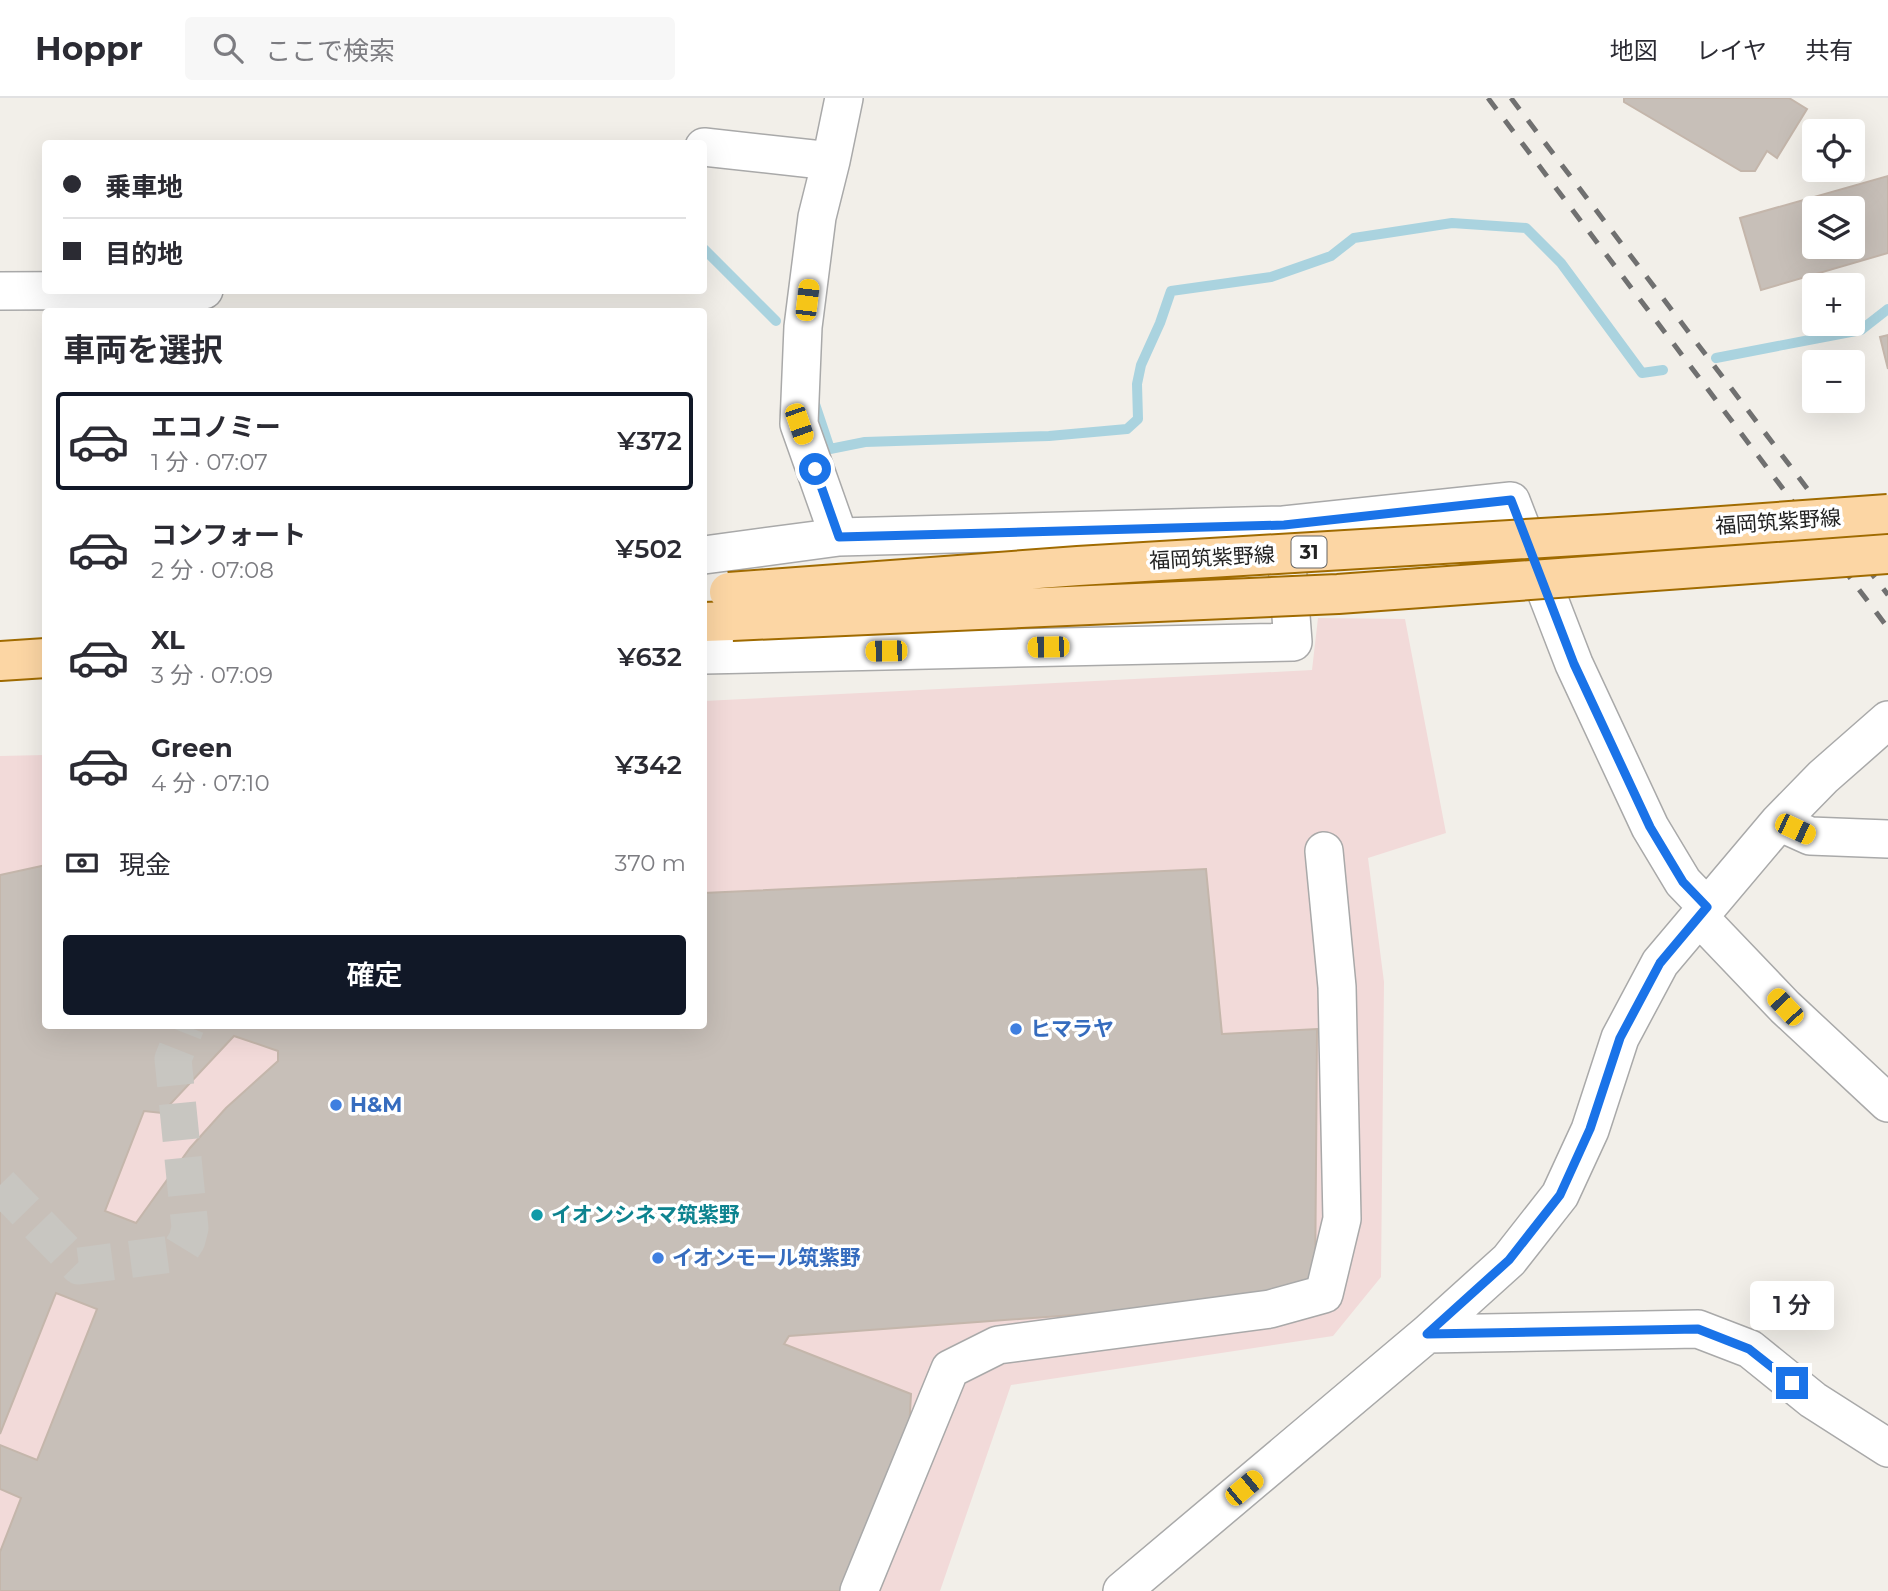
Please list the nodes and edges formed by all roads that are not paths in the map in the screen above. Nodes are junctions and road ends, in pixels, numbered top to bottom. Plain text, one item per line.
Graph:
1 (844, 98) edge
2 (707, 147) edge
3 (831, 161) junction
4 (0, 291) edge
5 (42, 291) edge
6 (1888, 489) edge
7 (1888, 514) edge
8 (1284, 525) junction
9 (1609, 534) junction
10 (839, 537) junction
11 (1888, 554) edge
12 (707, 555) edge
13 (1777, 562) junction
14 (1888, 568) edge
15 (717, 607) edge
16 (707, 655) edge
17 (42, 658) edge
18 (0, 661) edge
19 (1888, 720) edge
20 (1779, 822) junction
21 (1888, 839) edge
22 (1324, 851) dead end
23 (1703, 912) junction
24 (1888, 1103) edge
25 (1427, 1334) junction
26 (1888, 1448) edge
27 (859, 1591) edge
28 (1122, 1591) edge

1 - 3 street
2 - 3 street
3 - 10 street
4 - 5 street
6 - 9 main road, bridge
7 - 9 main road, 福岡筑紫野線 / 31, bridge
8 - 10 street
8 - 16 street
8 - 23 street
9 - 15 main road, 福岡筑紫野線 / 31, bridge
10 - 12 street
11 - 13 main road, 福岡筑紫野線 / 31, bridge
13 - 14 main road, bridge
13 - 15 main road, 福岡筑紫野線 / 31, bridge
17 - 18 main road
19 - 20 street
20 - 21 street
20 - 23 street
22 - 27 street
23 - 24 street
23 - 25 street
25 - 26 street
25 - 28 street

